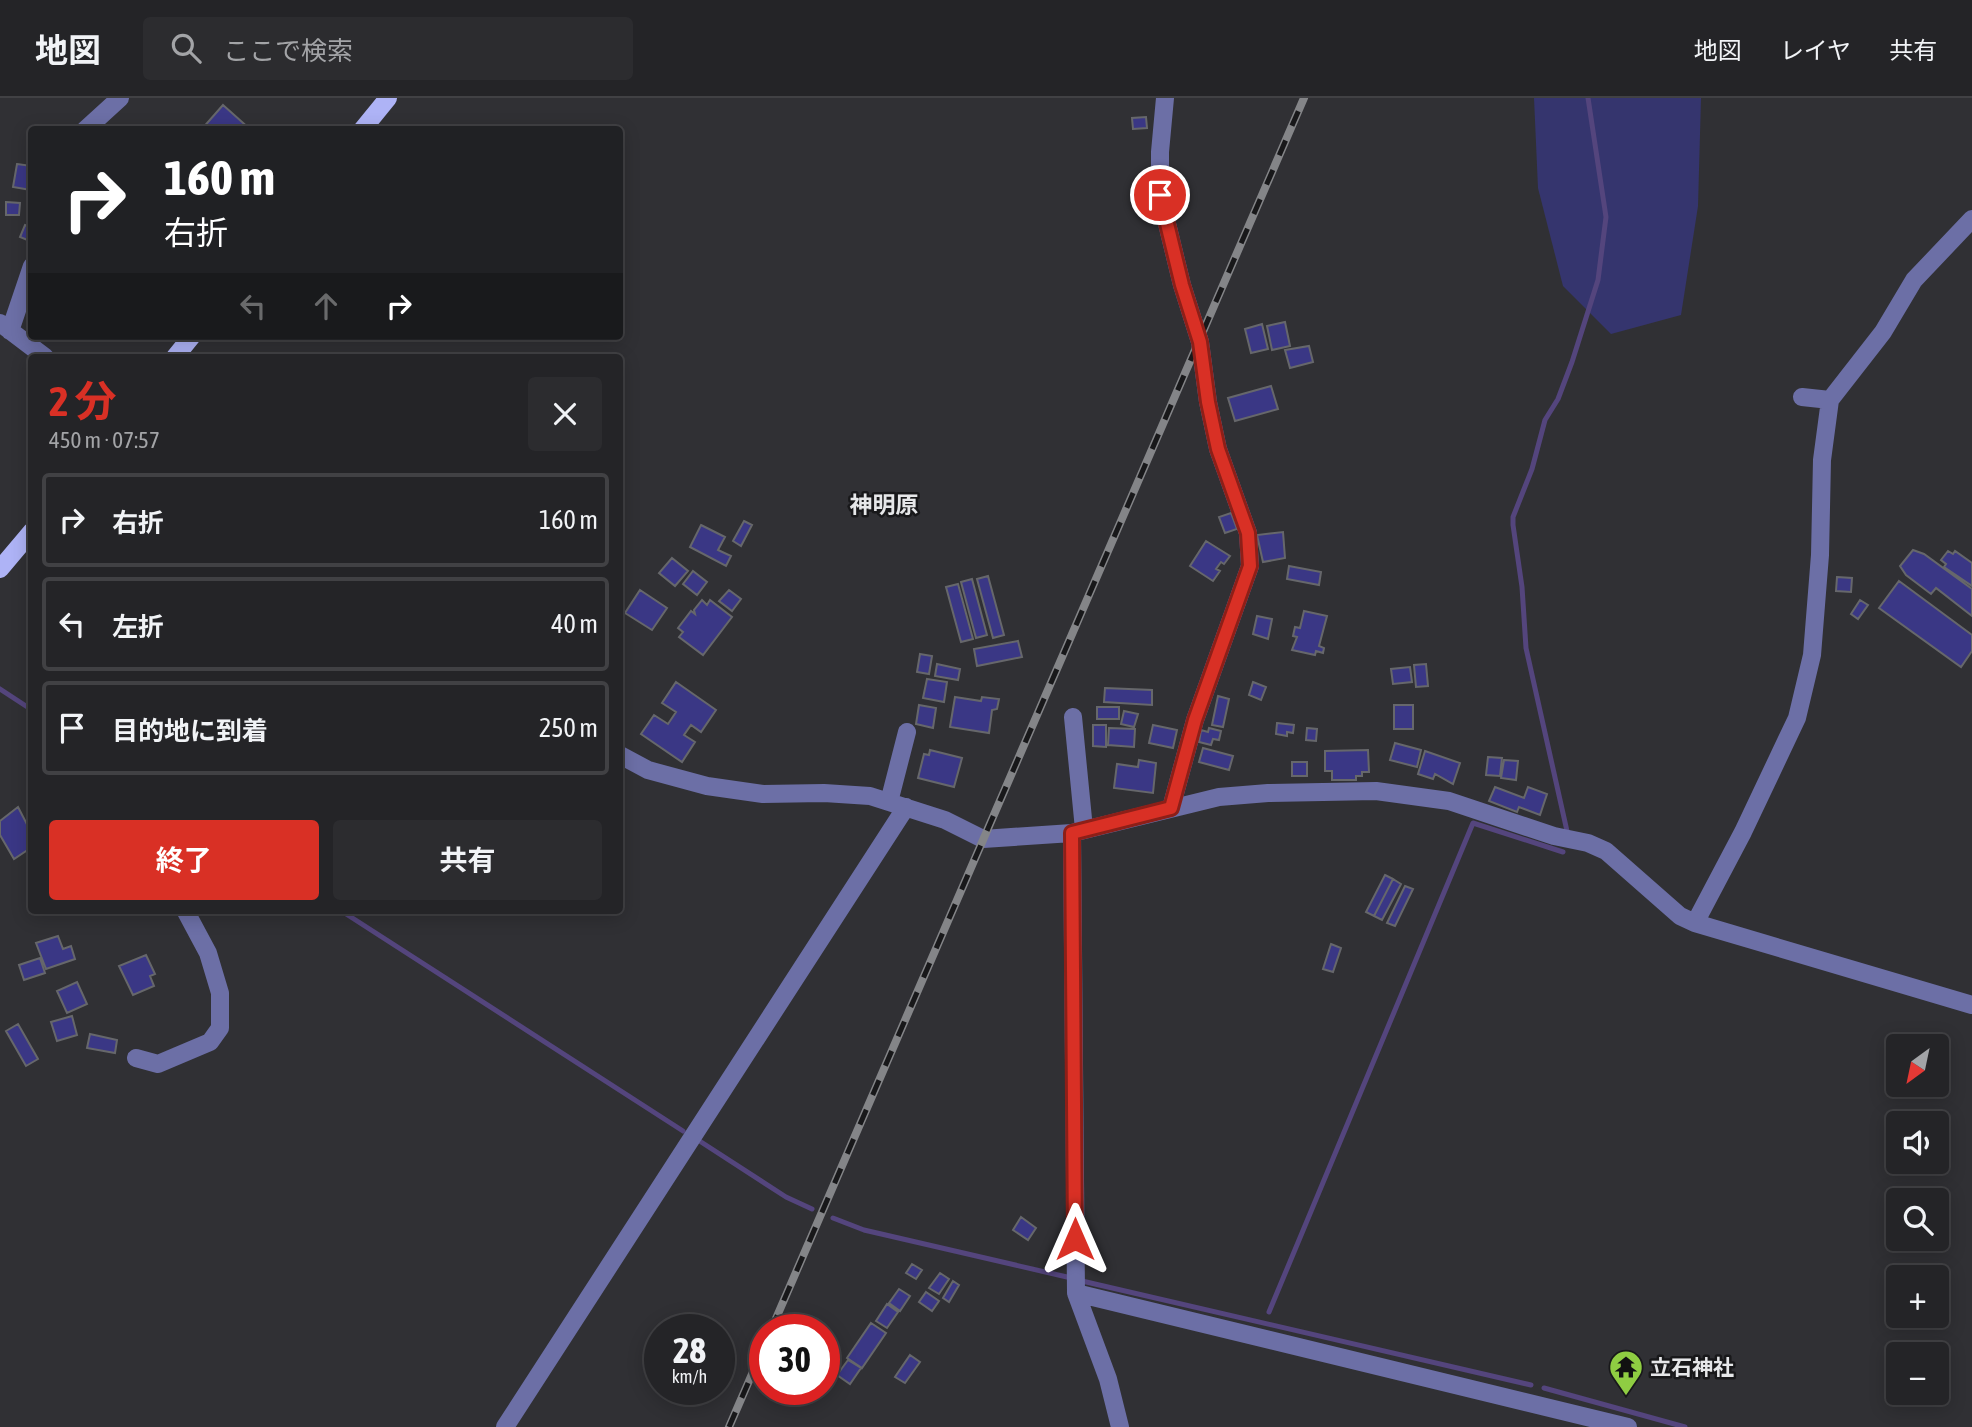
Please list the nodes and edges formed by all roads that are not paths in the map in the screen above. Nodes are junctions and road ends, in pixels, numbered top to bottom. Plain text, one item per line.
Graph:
1 (120, 98) edge
2 (388, 98) edge
3 (1165, 98) edge
4 (89, 126) edge
5 (365, 126) edge
6 (1972, 219) edge
7 (28, 275) edge
8 (5, 327) edge
9 (189, 340) edge
10 (41, 354) edge
11 (177, 354) edge
12 (1802, 397) dead end
13 (1830, 400) junction
14 (28, 536) edge
15 (0, 569) edge
16 (1073, 717) dead end
17 (907, 732) dead end
18 (623, 757) edge
19 (889, 802) junction
20 (906, 807) junction
21 (1171, 808) junction
22 (1078, 831) junction
23 (187, 914) edge
24 (1695, 923) junction
25 (1972, 1005) edge
26 (136, 1058) dead end
27 (1076, 1293) junction
28 (505, 1427) edge
29 (1120, 1427) edge
30 (1628, 1427) edge

1 - 4 street
2 - 5 main road
3 - 21 street
6 - 13 street
7 - 8 street
8 - 10 street
9 - 11 main road
12 - 13 street
13 - 24 street
14 - 15 main road
16 - 22 street
17 - 19 street
18 - 19 street
19 - 20 street
20 - 22 street
20 - 28 street
21 - 22 street
21 - 24 street
22 - 27 street
23 - 26 street
24 - 25 street
27 - 29 street
27 - 30 street

